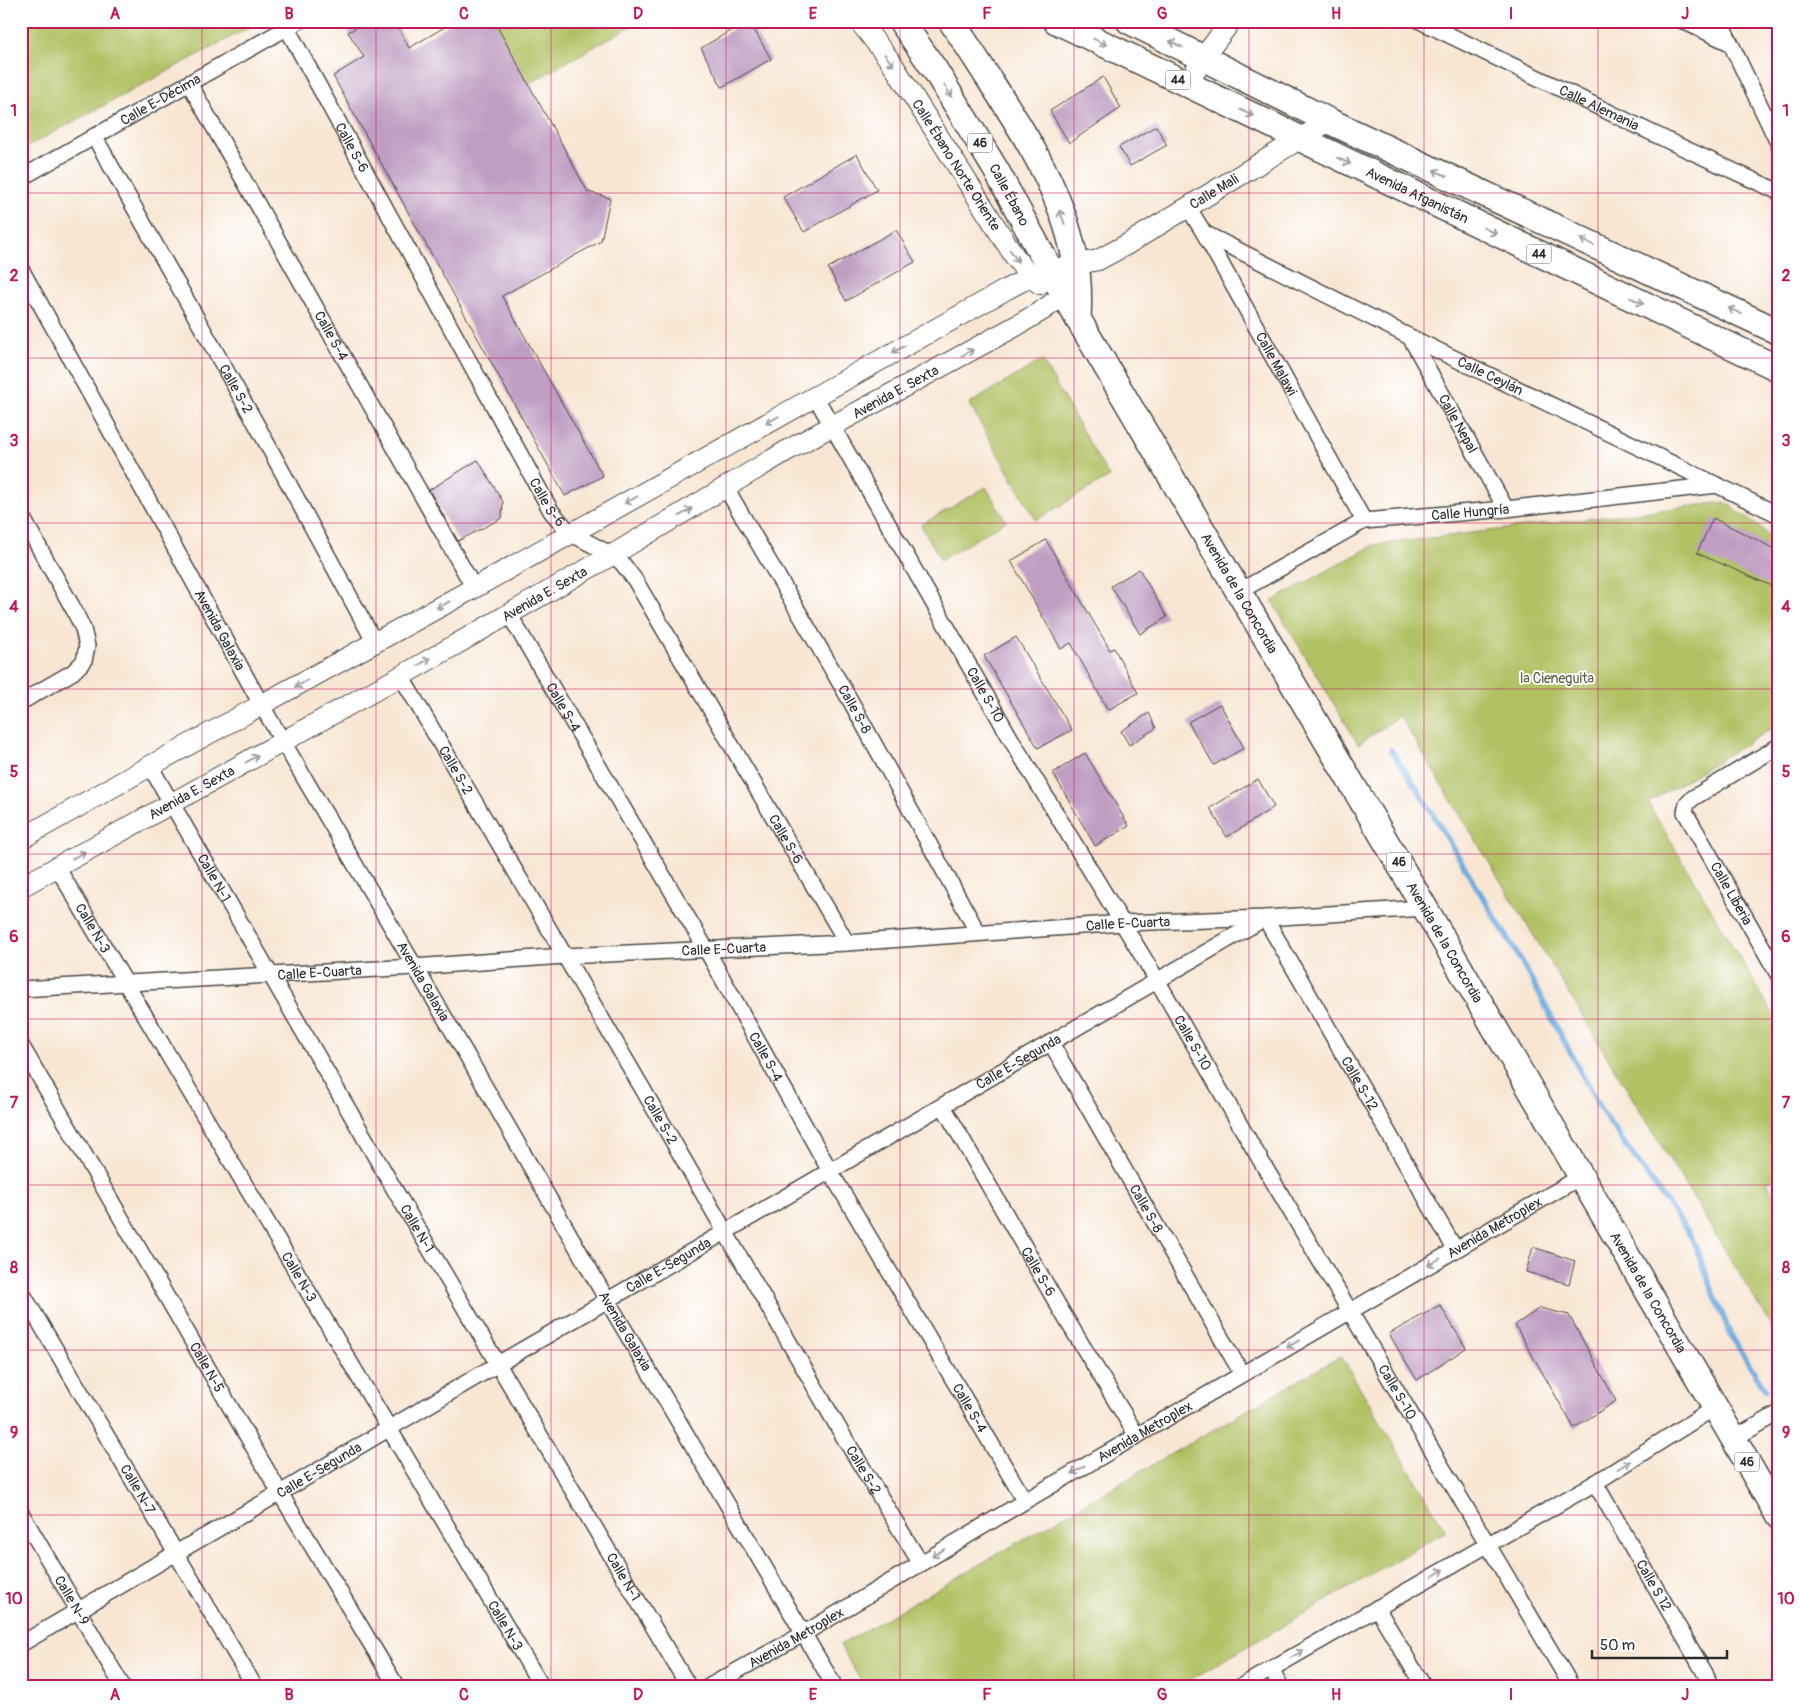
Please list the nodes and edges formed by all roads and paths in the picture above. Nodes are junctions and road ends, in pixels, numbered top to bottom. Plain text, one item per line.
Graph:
1 (859, 21) edge
2 (901, 21) edge
3 (951, 21) edge
4 (1056, 21) edge
5 (1129, 21) edge
6 (1231, 21) edge
7 (1420, 21) edge
8 (1683, 21) edge
9 (1720, 21) edge
10 (293, 25) edge
11 (1730, 43) junction
12 (1203, 58) junction
13 (189, 82) junction
14 (1188, 84) junction
15 (1329, 121) junction
16 (94, 136) junction
17 (1300, 140) junction
18 (1779, 145) edge
19 (21, 178) edge
20 (1779, 192) edge
21 (1188, 207) junction
22 (1204, 233) junction
23 (21, 269) edge
24 (1040, 273) junction
25 (1079, 275) junction
26 (1779, 332) edge
27 (1410, 337) junction
28 (1779, 370) edge
29 (815, 396) junction
30 (832, 427) junction
31 (1717, 485) junction
32 (726, 488) junction
33 (1506, 510) junction
34 (21, 515) edge
35 (1779, 515) edge
36 (1364, 520) junction
37 (570, 533) junction
38 (612, 556) junction
39 (474, 588) junction
40 (1240, 591) junction
41 (509, 614) junction
42 (375, 643) junction
43 (401, 676) junction
44 (21, 702) edge
45 (262, 706) junction
46 (283, 742) junction
47 (1779, 746) edge
48 (150, 766) junction
49 (170, 804) junction
50 (21, 839) edge
51 (57, 866) junction
52 (21, 887) edge
53 (1425, 908) junction
54 (1265, 918) junction
55 (1123, 923) junction
56 (978, 933) junction
57 (847, 943) junction
58 (706, 950) junction
59 (564, 956) junction
60 (414, 967) junction
61 (271, 975) junction
62 (1779, 976) edge
63 (1157, 980) junction
64 (127, 983) junction
65 (21, 988) edge
66 (1051, 1043) junction
67 (21, 1045) edge
68 (943, 1106) junction
69 (830, 1171) junction
70 (1582, 1176) junction
71 (725, 1232) junction
72 (1455, 1249) junction
73 (21, 1291) edge
74 (607, 1300) junction
75 (1350, 1310) junction
76 (498, 1364) junction
77 (1242, 1374) junction
78 (1714, 1408) junction
79 (1779, 1413) edge
80 (390, 1427) junction
81 (1137, 1436) junction
82 (1733, 1439) junction
83 (1595, 1483) junction
84 (280, 1493) junction
85 (1025, 1501) junction
86 (21, 1513) edge
87 (1779, 1516) edge
88 (1488, 1544) junction
89 (176, 1552) junction
90 (921, 1564) junction
91 (1378, 1608) junction
92 (78, 1611) junction
93 (803, 1634) junction
94 (21, 1644) edge
95 (1271, 1669) junction
96 (123, 1687) edge
97 (255, 1687) edge
98 (396, 1687) edge
99 (542, 1687) edge
100 (690, 1687) edge
101 (708, 1687) edge
102 (835, 1687) edge
103 (1240, 1687) edge
104 (1281, 1687) edge
105 (1424, 1687) edge
106 (1572, 1687) edge
107 (1713, 1687) edge

1 -> 24 street, Calle Ébano Norte Oriente
2 -> 24 main road, Calle Ébano / 46
25 -> 3 main road, 46
4 -> 14 main road, Avenida Afganistán / 44
12 -> 5 main road, 44
6 - 12 street
7 - 20 street, Calle Alemania
8 - 11 street
9 - 11 street
10 - 13 street, Calle E-Décima
10 - 37 street, Calle S-6
11 - 18 street
12 - 14 street
12 - 15 main road, 44
13 - 16 street, Calle E-Décima
13 - 39 street, Calle S-4
14 -> 17 main road, Avenida Afganistán / 44
15 - 17 street, Calle Mali
26 -> 15 main road, 44
16 - 19 street, Calle E-Décima
16 - 42 street, Calle S-2
17 - 21 street, Calle Mali
17 -> 28 main road, Avenida Afganistán / 44
21 - 22 street, Calle Malawi
21 - 25 street, Calle Mali
22 - 27 street, Calle Ceylán
22 - 36 street, Calle Malawi
23 - 45 street, Avenida Galaxia
24 - 25 main road, Calle Ébano / 46
24 -> 29 street
30 -> 25 street, Avenida E. Sexta
25 - 40 main road, Avenida de la Concordia / 46
27 - 31 street, Calle Ceylán
27 - 33 street, Calle Nepal
29 - 30 street, Calle S-10
29 -> 37 street
30 - 32 street, Avenida E. Sexta
30 - 55 street, Calle S-10
31 - 33 street, Calle Hungría
31 - 35 street, Calle Ceylán
38 -> 32 street, Avenida E. Sexta
32 - 56 street, Calle S-8
33 - 36 street, Calle Hungría
34 - 44 street
36 - 40 street, Calle Hungría
37 - 38 street, Calle S-6
37 - 39 street
38 - 41 street, Avenida E. Sexta
38 - 57 street, Calle S-6
39 -> 42 street
40 - 53 main road, Avenida de la Concordia / 46
43 -> 41 street, Avenida E. Sexta
41 - 58 street, Calle S-4
42 -> 45 street
43 - 46 street, Avenida E. Sexta
43 - 59 street, Calle S-2
45 - 46 street, Avenida Galaxia
45 - 48 street
49 -> 46 street, Avenida E. Sexta
46 - 60 street, Avenida Galaxia
47 - 62 street, Calle Liberia
48 - 49 street, Calle N-1
48 - 50 street
51 -> 49 street, Avenida E. Sexta
49 - 61 street, Calle N-1
51 - 52 street, Avenida E. Sexta
51 - 64 street, Calle N-3
53 - 54 street, Calle E-Cuarta
53 - 70 main road, Avenida de la Concordia / 46
54 - 55 street, Calle E-Cuarta
54 - 63 street, Calle E-Segunda
54 - 72 street, Calle S-12
55 - 56 street, Calle E-Cuarta
55 - 63 street, Calle S-10
56 - 57 street, Calle E-Cuarta
57 - 58 street, Calle E-Cuarta
58 - 59 street, Calle E-Cuarta
58 - 69 street, Calle S-4
59 - 60 street, Calle E-Cuarta
59 - 71 street, Calle S-2
60 - 61 street, Calle E-Cuarta
60 - 74 street, Avenida Galaxia
61 - 64 street, Calle E-Cuarta
61 - 76 street, Calle N-1
63 - 66 street, Calle E-Segunda
63 - 75 street, Calle S-10
64 - 65 street, Calle E-Cuarta
64 - 80 street, Calle N-3
66 - 68 street, Calle E-Segunda
66 - 77 street, Calle S-8
67 - 84 street, Calle N-5
68 - 69 street, Calle E-Segunda
68 - 81 street, Calle S-6
69 - 71 street, Calle E-Segunda
69 - 85 street, Calle S-4
70 - 72 street, Avenida Metroplex
70 - 78 main road, Avenida de la Concordia / 46
71 - 74 street, Calle E-Segunda
71 - 90 street, Calle S-2
72 -> 75 street, Avenida Metroplex
73 - 89 street, Calle N-7
74 - 76 street, Calle E-Segunda
74 - 93 street, Avenida Galaxia
75 -> 77 street, Avenida Metroplex
75 - 88 street, Calle S-10
76 - 80 street, Calle E-Segunda
76 - 100 street, Calle N-1
77 - 81 street, Avenida Metroplex
78 - 82 main road, Avenida de la Concordia / 46
83 -> 78 street
79 - 82 street
80 - 84 street, Calle E-Segunda
80 - 99 street, Calle N-3
81 -> 85 street, Avenida Metroplex
82 - 87 main road, Avenida de la Concordia / 46
83 - 88 street
83 - 107 street, Calle S 12
84 - 89 street, Calle E-Segunda
84 - 98 street, Calle N-5
85 -> 90 street, Avenida Metroplex
86 - 92 street, Calle N-9
91 -> 88 street
88 - 106 street, Calle S-10
89 - 92 street, Calle E-Segunda
89 - 97 street, Calle N-7
90 - 93 street, Avenida Metroplex
95 -> 91 street
91 - 105 street
92 - 94 street, Calle E-Segunda
92 - 96 street, Calle N-9
93 - 101 street, Avenida Metroplex
93 - 102 street, Avenida Galaxia
95 - 103 street
95 - 104 street

